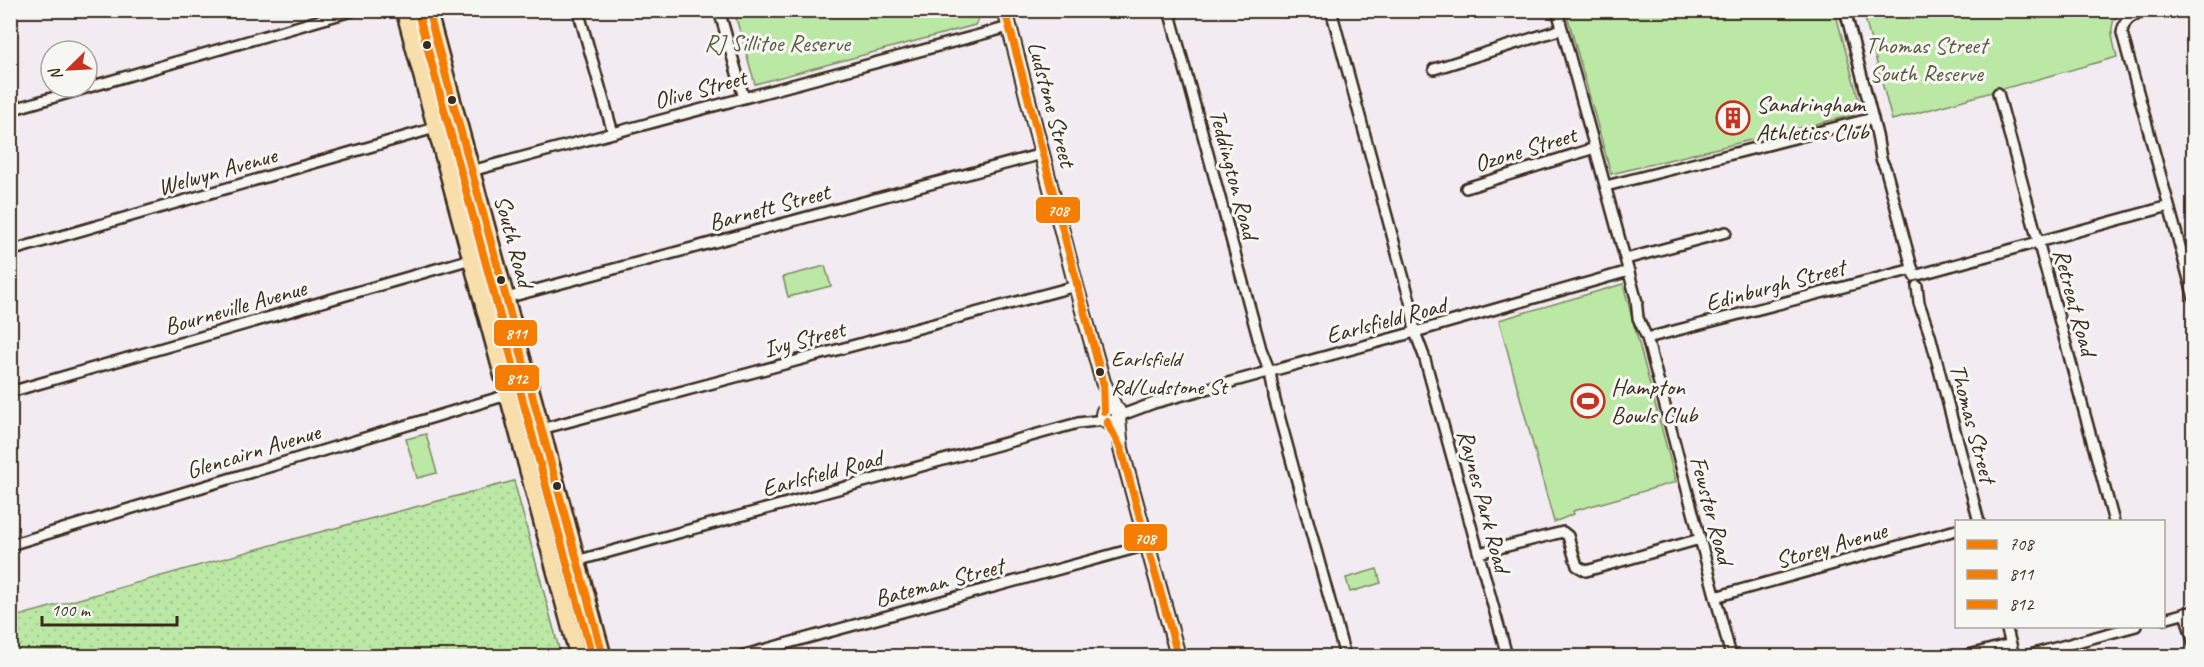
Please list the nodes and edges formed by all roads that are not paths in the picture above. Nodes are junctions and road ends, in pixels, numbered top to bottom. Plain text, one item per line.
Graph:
1 (355, 10) edge
2 (404, 10) edge
3 (428, 10) edge
4 (579, 10) edge
5 (719, 10) edge
6 (1005, 10) edge
7 (1168, 10) edge
8 (1331, 10) edge
9 (1557, 10) edge
10 (1845, 10) edge
11 (2150, 10) edge
12 (1009, 27) junction
13 (1563, 29) junction
14 (1434, 69) dead end
15 (1998, 93) dead end
16 (744, 98) junction
17 (10, 110) edge
18 (1873, 118) junction
19 (435, 129) junction
20 (613, 133) junction
21 (1595, 148) junction
22 (1042, 154) junction
23 (471, 171) junction
24 (448, 177) junction
25 (1606, 186) junction
26 (1466, 188) dead end
27 (2169, 206) junction
28 (1726, 232) dead end
29 (2038, 242) junction
30 (10, 251) edge
31 (471, 259) junction
32 (1626, 259) junction
33 (1629, 271) junction
34 (1913, 272) junction
35 (1076, 285) junction
36 (506, 298) junction
37 (2193, 298) edge
38 (1418, 332) junction
39 (1647, 338) junction
40 (1268, 372) junction
41 (10, 392) edge
42 (507, 395) junction
43 (1111, 415) junction
44 (541, 429) junction
45 (1978, 520) edge
46 (2113, 520) edge
47 (1955, 530) edge
48 (1700, 539) junction
49 (10, 545) edge
50 (1147, 545) junction
51 (1479, 553) junction
52 (576, 561) junction
53 (554, 567) junction
54 (1715, 597) junction
55 (2189, 612) edge
56 (2165, 618) edge
57 (2006, 628) edge
58 (2132, 628) edge
59 (2011, 644) junction
60 (2193, 644) edge
61 (578, 657) edge
62 (603, 657) edge
63 (741, 657) edge
64 (1178, 657) edge
65 (1345, 657) edge
66 (1507, 657) edge
67 (1731, 657) edge
68 (1965, 657) edge
69 (2014, 657) edge
70 (2026, 657) edge

1 - 17 street
2 - 19 main road, South Road
3 - 23 main road, South Road
4 - 20 street
5 - 16 street
6 - 12 street, Ludstone Street
7 - 40 street, Teddington Road
8 - 38 street, Raynes Park Road
9 - 13 street, Fewster Road
10 - 18 street, Thomas Street
11 - 27 street
12 - 16 street, Olive Street
12 - 22 street, Ludstone Street
13 - 14 street
13 - 21 street, Fewster Road
15 - 29 street, Retreat Road
16 - 20 street, Olive Street
18 - 25 street
18 - 34 street, Thomas Street
19 - 24 main road, South Road
19 - 30 street, Welwyn Avenue
20 - 23 street, Olive Street
21 - 25 street, Fewster Road
21 - 26 street, Ozone Street
22 - 35 street, Ludstone Street
22 - 36 street, Barnett Street
23 - 24 main road
23 - 36 main road, South Road
24 - 31 main road, South Road
25 - 32 street, Fewster Road
27 - 29 street, Edinburgh Street
27 - 37 street
28 - 32 street
29 - 34 street, Edinburgh Street
29 - 46 street, Retreat Road
31 - 41 street, Bourneville Avenue
31 - 42 main road, South Road
32 - 33 street, Fewster Road
33 - 38 street, Earlsfield Road
33 - 39 street, Fewster Road
34 - 39 street, Edinburgh Street
34 - 45 street, Thomas Street
35 - 43 street, Ludstone Street
35 - 44 street, Ivy Street
36 - 44 main road, South Road
38 - 40 street, Earlsfield Road
38 - 51 street, Raynes Park Road
39 - 48 street, Fewster Road
40 - 43 street, Earlsfield Road
40 - 65 street, Teddington Road
42 - 49 street, Glencairn Avenue
42 - 53 main road, South Road
43 - 50 street, Ludstone Street
43 - 52 street, Earlsfield Road
44 - 52 main road, South Road
47 - 54 street, Storey Avenue
48 - 51 street
48 - 54 street, Fewster Road
50 - 63 street, Bateman Street
50 - 64 street, Ludstone Street
51 - 66 street, Raynes Park Road
52 - 53 main road
52 - 62 main road, South Road
53 - 61 main road, South Road
54 - 67 street, Fewster Road
55 - 56 street
55 - 60 street
57 - 59 street
58 - 70 street
59 - 68 street
59 - 69 street

